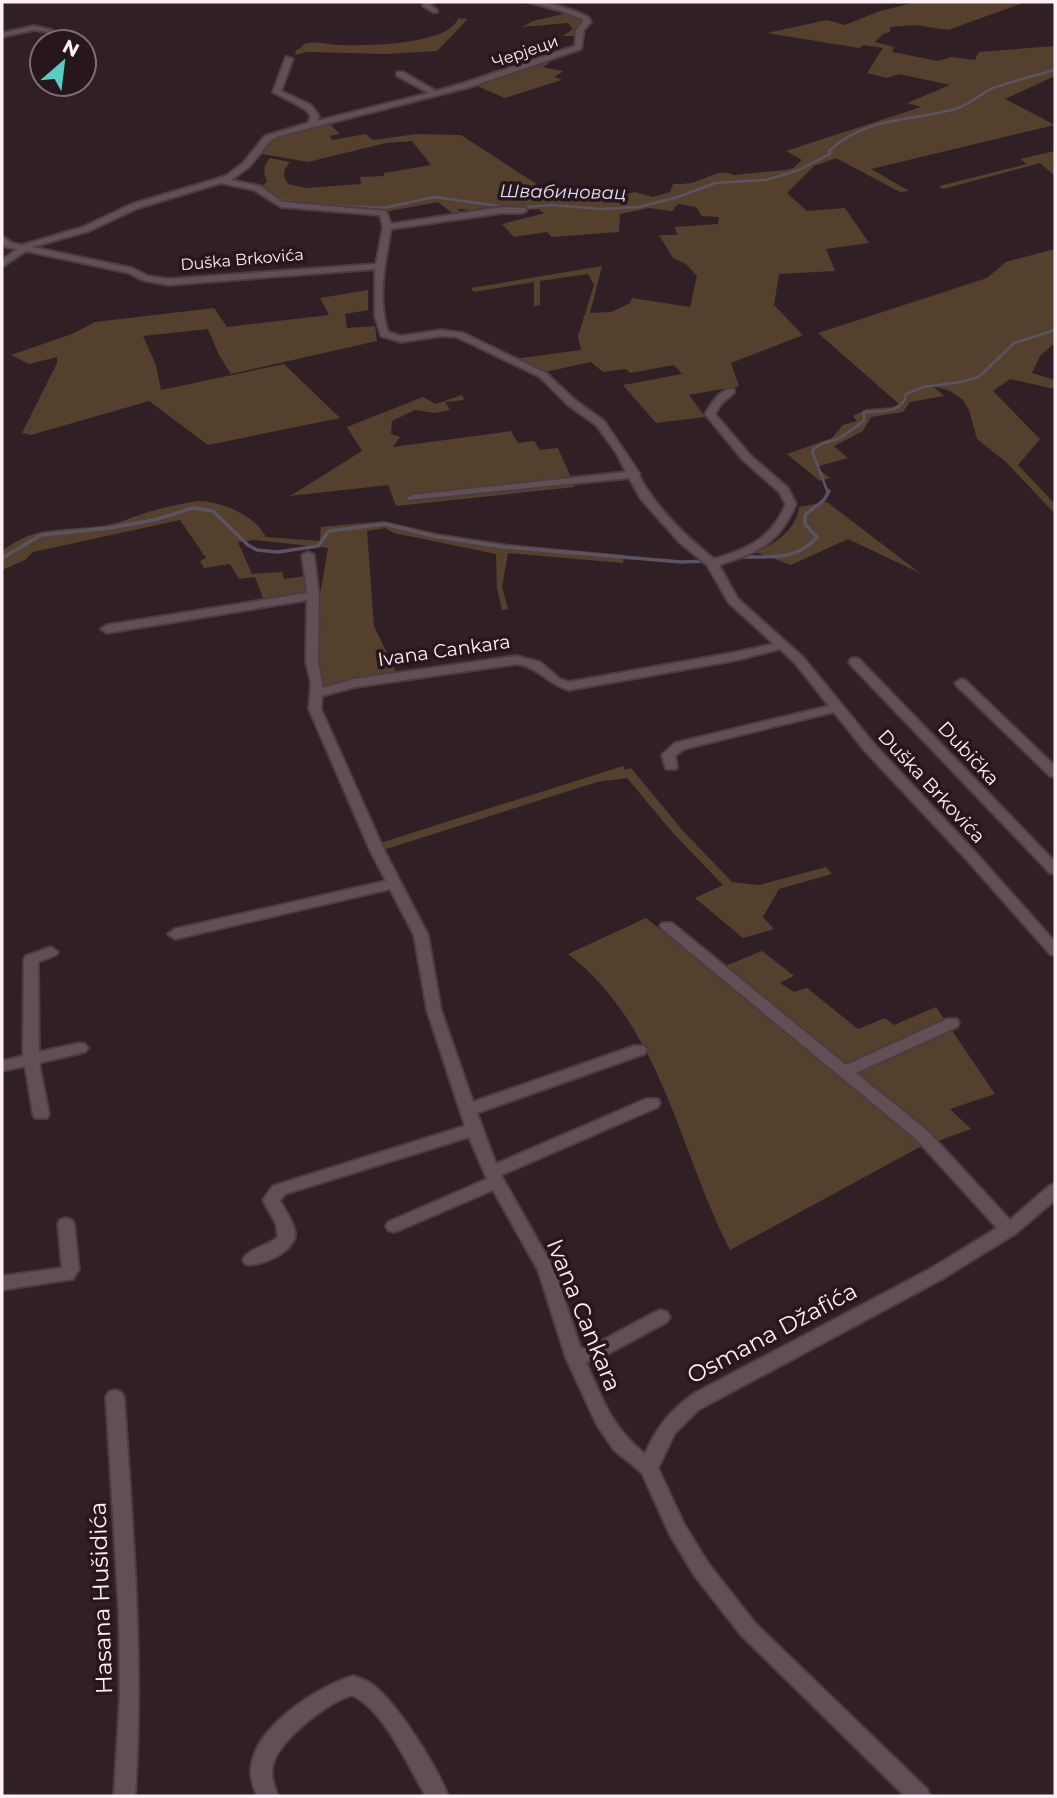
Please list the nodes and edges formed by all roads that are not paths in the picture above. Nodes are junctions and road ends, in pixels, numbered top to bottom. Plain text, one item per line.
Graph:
1 (432, 2) edge
2 (531, 2) edge
3 (435, 11) dead end
4 (28, 28) edge
5 (2, 35) edge
6 (289, 59) dead end
7 (400, 74) dead end
8 (435, 93) junction
9 (311, 125) junction
10 (223, 181) junction
11 (523, 210) dead end
12 (388, 227) junction
13 (4, 243) edge
14 (27, 246) junction
15 (2, 264) edge
16 (381, 266) junction
17 (730, 391) dead end
18 (635, 474) junction
19 (412, 498) dead end
20 (308, 555) dead end
21 (707, 559) junction
22 (313, 596) junction
23 (107, 629) dead end
24 (783, 645) junction
25 (855, 662) dead end
26 (961, 683) dead end
27 (315, 694) junction
28 (835, 708) junction
29 (671, 766) dead end
30 (1055, 773) edge
31 (1055, 870) edge
32 (394, 884) junction
33 (667, 926) dead end
34 (175, 934) dead end
35 (1055, 951) edge
36 (51, 952) dead end
37 (953, 1023) dead end
38 (80, 1048) dead end
39 (639, 1050) dead end
40 (31, 1059) junction
41 (2, 1066) edge
42 (846, 1071) junction
43 (652, 1102) dead end
44 (468, 1110) junction
45 (41, 1114) dead end
46 (475, 1129) junction
47 (494, 1177) junction
48 (1055, 1190) edge
49 (66, 1224) dead end
50 (394, 1226) dead end
51 (1009, 1230) junction
52 (251, 1259) dead end
53 (2, 1283) edge
54 (661, 1317) dead end
55 (575, 1358) junction
56 (115, 1397) dead end
57 (649, 1468) junction
58 (125, 1796) edge
59 (268, 1796) edge
60 (438, 1796) edge
61 (920, 1796) edge

1 - 3 street
2 - 8 street, Черјеци
4 - 5 street
6 - 9 street
7 - 8 street
8 - 9 street, Черјеци
9 - 10 street, Черјеци
10 - 12 street
10 - 14 street
11 - 12 street
12 - 16 street, Duška Brkovića
13 - 14 street
14 - 15 street
14 - 16 street, Duška Brkovića
16 - 18 street, Duška Brkovića
17 - 21 street
18 - 19 street
18 - 21 street, Duška Brkovića
20 - 22 street, Ivana Cankara
21 - 24 street, Duška Brkovića
22 - 23 street
22 - 27 street, Ivana Cankara
24 - 27 street, Ivana Cankara
24 - 28 street, Duška Brkovića
25 - 31 street, Dubička
26 - 30 street
27 - 32 street, Ivana Cankara
28 - 29 street
28 - 35 street, Duška Brkovića
32 - 34 street
32 - 44 street, Ivana Cankara
33 - 42 street
36 - 40 street
37 - 42 street
38 - 40 street
39 - 44 street
40 - 41 street
40 - 45 street
42 - 51 street
43 - 47 street
44 - 46 street, Ivana Cankara
46 - 47 street, Ivana Cankara
46 - 52 street
47 - 50 street
47 - 55 street, Ivana Cankara
48 - 51 street, Osmana Džafića
49 - 53 street
51 - 57 street, Osmana Džafića
54 - 55 street
55 - 57 street, Ivana Cankara
56 - 58 street, Hasana Hušidića
57 - 61 street
59 - 60 street

